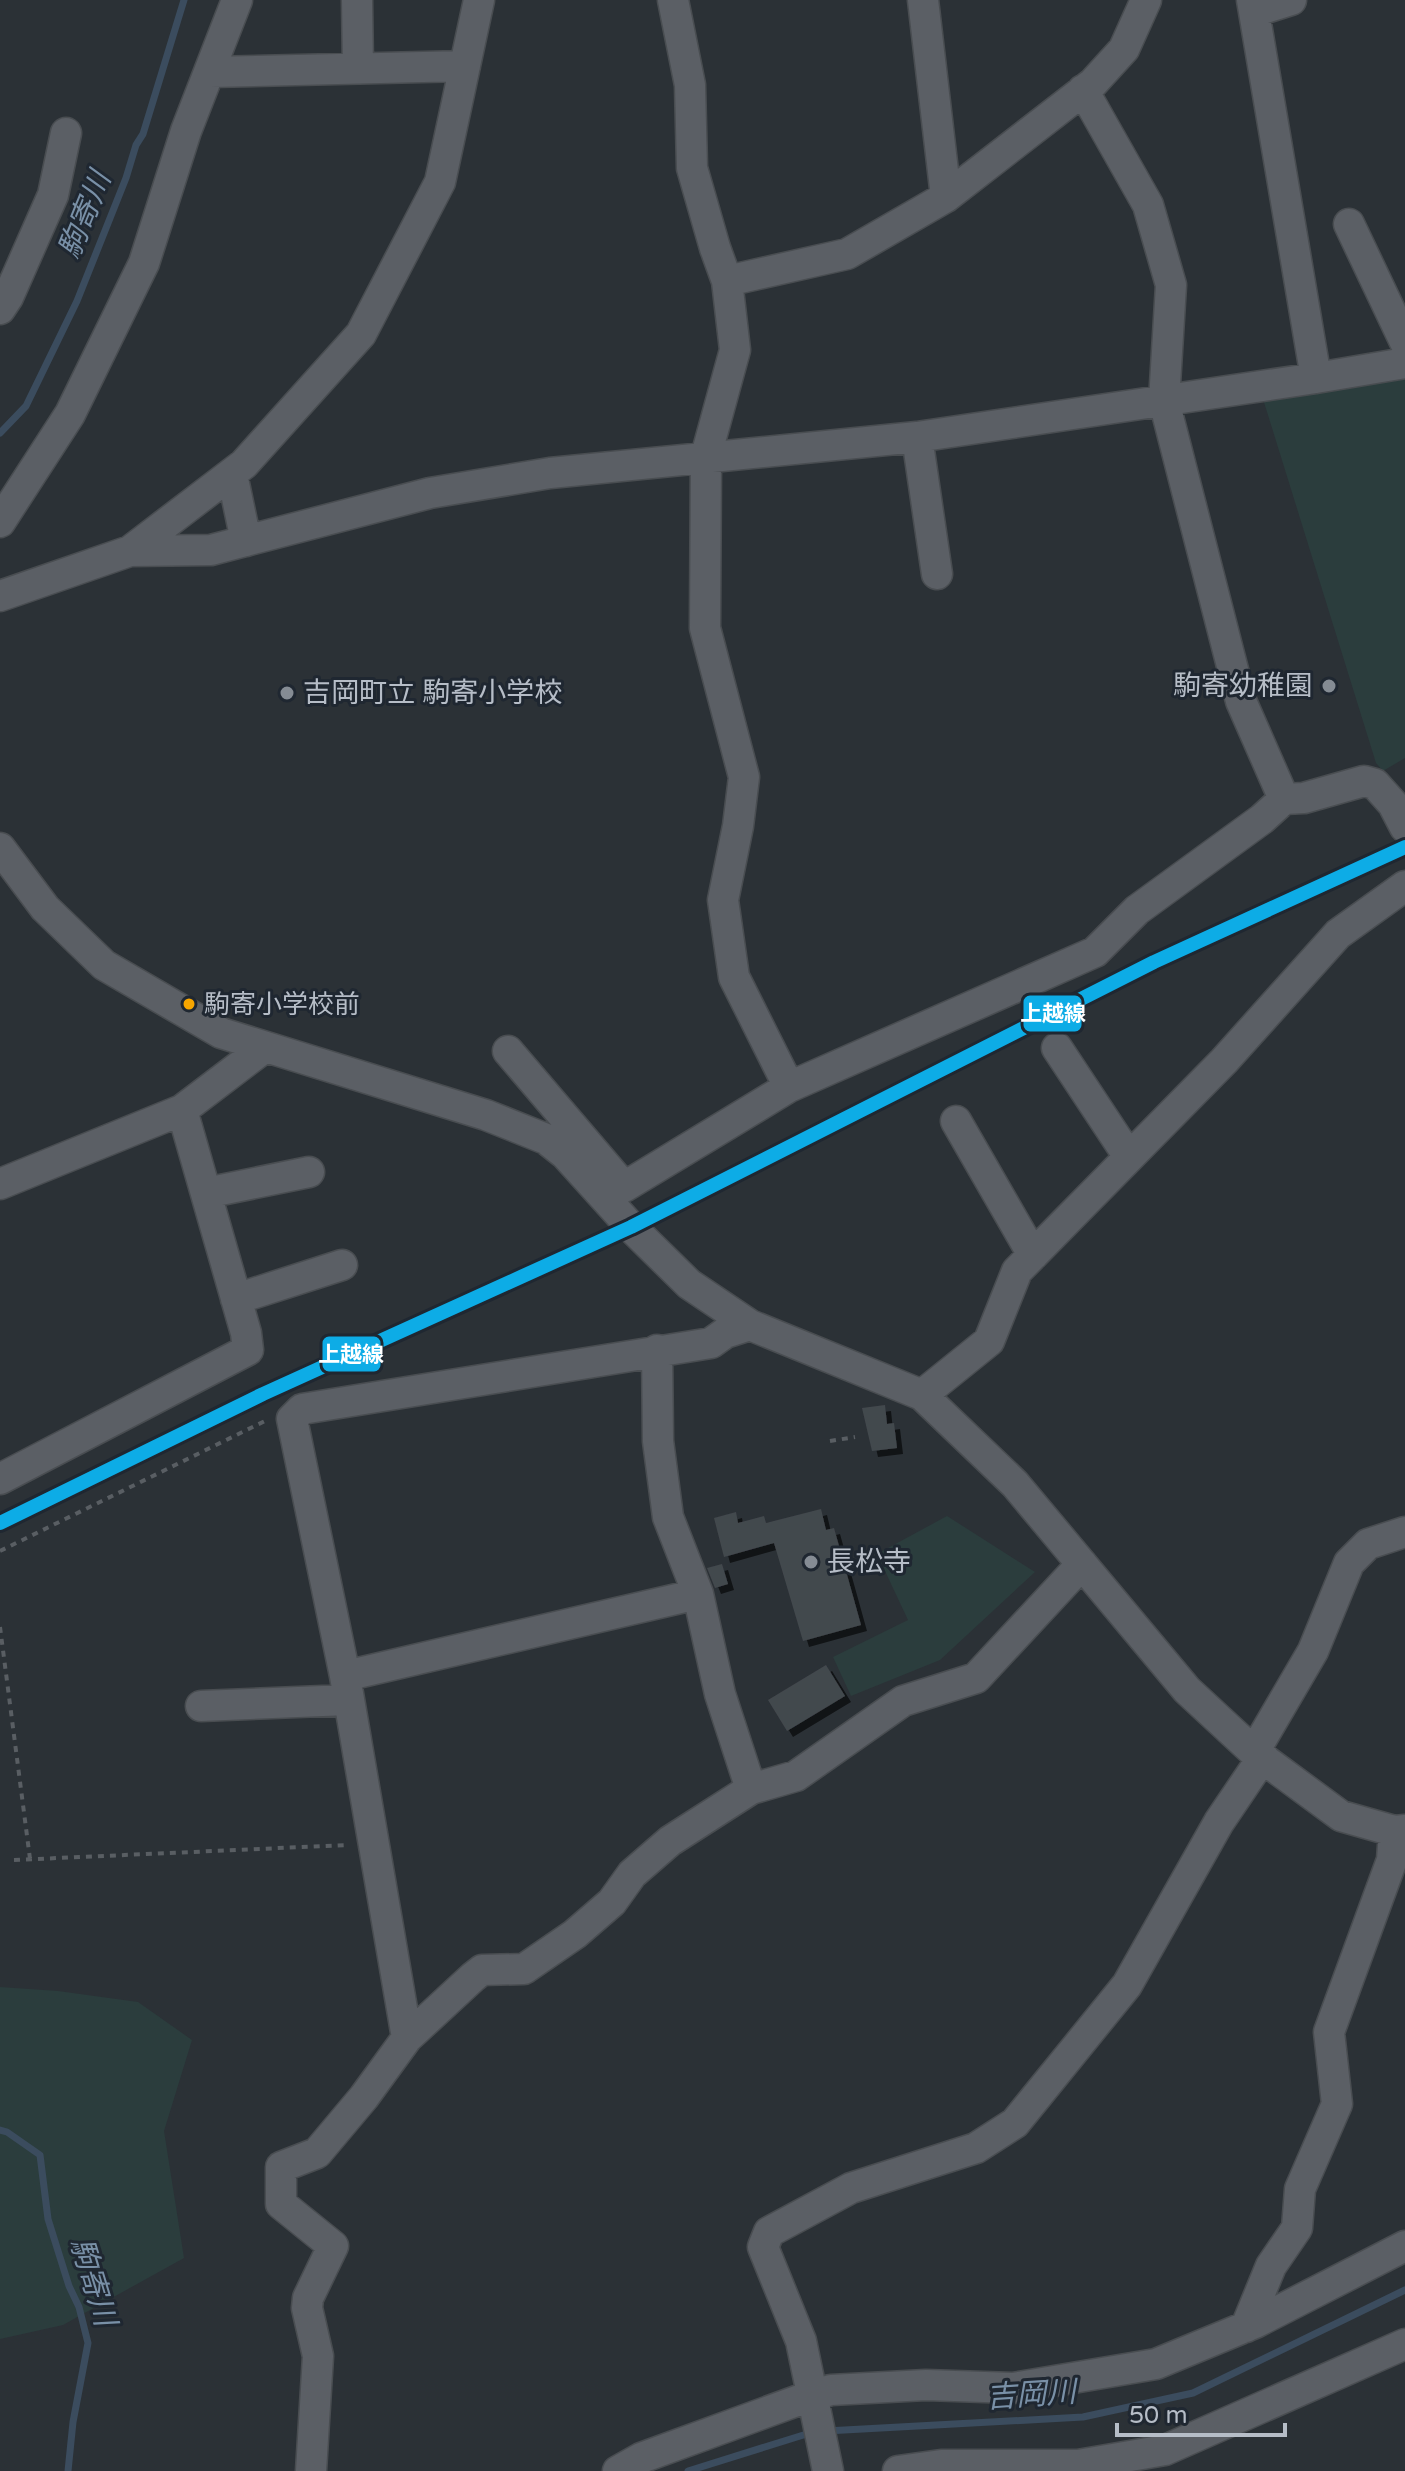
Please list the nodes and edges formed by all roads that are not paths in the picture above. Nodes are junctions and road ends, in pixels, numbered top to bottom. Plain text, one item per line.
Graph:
1 (237, 0) edge
2 (357, 0) edge
3 (479, 0) edge
4 (673, 0) edge
5 (923, 0) edge
6 (1146, 0) edge
7 (1291, 0) edge
8 (1254, 5) edge
9 (465, 66) junction
10 (358, 68) junction
11 (210, 72) junction
12 (1083, 90) junction
13 (66, 133) dead end
14 (946, 197) junction
15 (1349, 224) dead end
16 (727, 281) junction
17 (0, 309) edge
18 (1405, 342) edge
19 (1405, 363) edge
20 (1316, 378) junction
21 (1164, 401) junction
22 (917, 437) junction
23 (706, 456) junction
24 (232, 474) junction
25 (0, 522) edge
26 (246, 541) junction
27 (130, 551) junction
28 (937, 574) dead end
29 (0, 596) edge
30 (1284, 799) junction
31 (1405, 827) edge
32 (0, 848) edge
33 (1405, 886) edge
34 (265, 1047) junction
35 (1057, 1048) dead end
36 (508, 1051) dead end
37 (789, 1087) junction
38 (182, 1110) junction
39 (956, 1121) dead end
40 (557, 1131) junction
41 (1129, 1157) junction
42 (309, 1172) dead end
43 (0, 1184) edge
44 (206, 1193) junction
45 (1033, 1255) junction
46 (342, 1265) dead end
47 (236, 1299) junction
48 (750, 1325) junction
49 (657, 1350) junction
50 (922, 1395) junction
51 (0, 1479) edge
52 (1405, 1532) edge
53 (1082, 1564) junction
54 (698, 1594) junction
55 (347, 1688) junction
56 (201, 1706) dead end
57 (1259, 1754) junction
58 (751, 1789) junction
59 (1400, 1831) edge
60 (407, 2038) junction
61 (1405, 2246) edge
62 (1246, 2327) junction
63 (1405, 2344) edge
64 (814, 2401) junction
65 (827, 2465) edge
66 (311, 2471) edge
67 (618, 2471) edge
68 (898, 2471) edge

1 - 11 street
2 - 10 street
3 - 9 street
4 - 16 street
5 - 14 street
6 - 12 street
7 - 8 street
8 - 20 street
9 - 10 street
9 - 24 street
10 - 11 street
11 - 25 street
12 - 14 street
12 - 21 street
13 - 17 street
14 - 16 street
15 - 18 street
16 - 23 street
19 - 20 street
20 - 21 street
21 - 22 street
21 - 30 street
22 - 23 street
22 - 28 street
23 - 26 street
23 - 37 street
24 - 26 street
24 - 27 street
26 - 27 street
27 - 29 street
30 - 31 street
30 - 37 street
32 - 34 street
33 - 41 street
34 - 38 street
34 - 40 street
35 - 41 street
36 - 40 street
37 - 40 street
38 - 43 street
38 - 44 street
39 - 45 street
40 - 48 street
41 - 45 street
42 - 44 street
44 - 47 street
45 - 50 street
46 - 47 street
47 - 51 street
48 - 49 street
48 - 50 street
49 - 54 street
49 - 55 street
50 - 53 street
52 - 57 street
53 - 57 street
53 - 58 street
54 - 55 street
54 - 58 street
55 - 56 street
55 - 60 street
57 - 59 street
57 - 64 street
58 - 60 street
59 - 62 street
60 - 66 street
61 - 62 street
62 - 64 street
63 - 68 street
64 - 65 street
64 - 67 street

